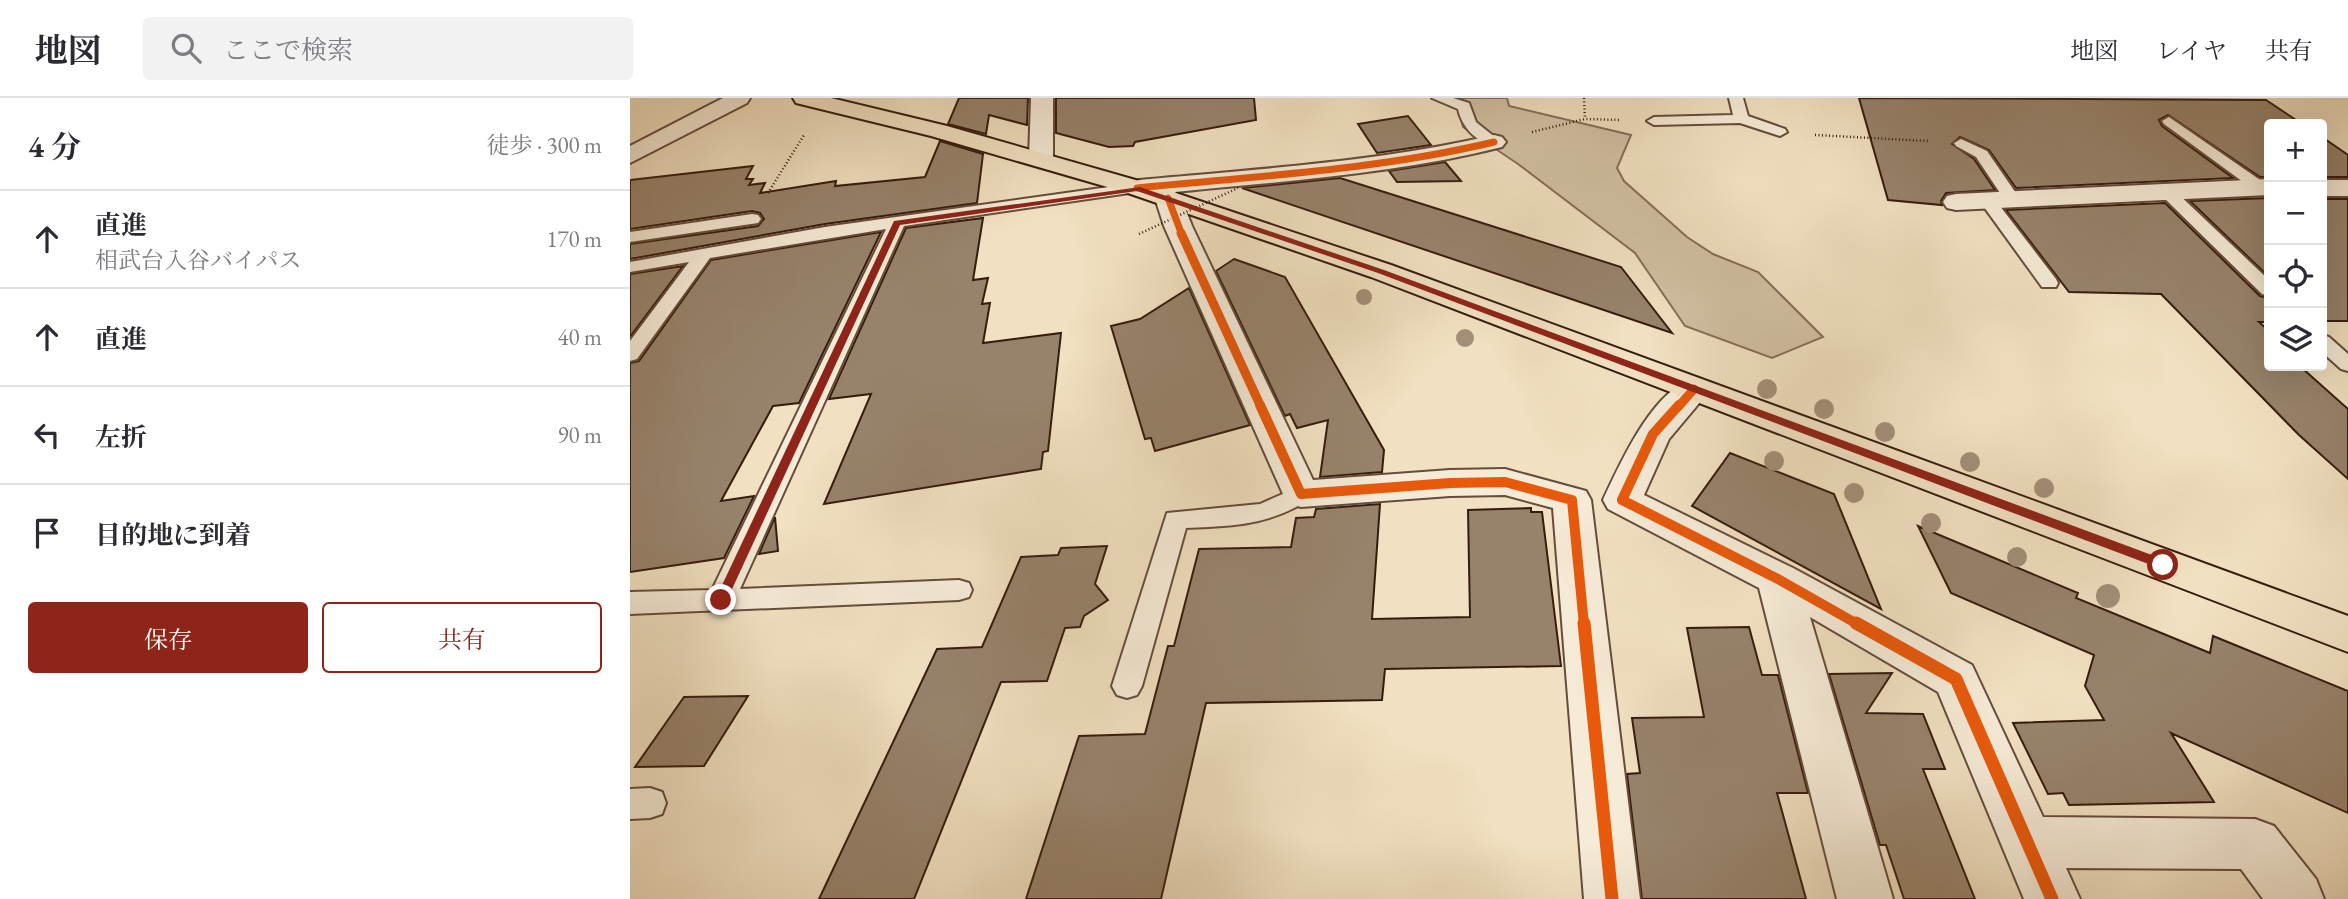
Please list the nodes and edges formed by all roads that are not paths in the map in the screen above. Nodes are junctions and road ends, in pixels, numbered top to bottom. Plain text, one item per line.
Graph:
1 (739, 98) edge
2 (1042, 98) edge
3 (1439, 98) edge
4 (1736, 98) edge
5 (814, 100) edge
6 (1741, 118) junction
7 (1654, 121) road end
8 (2169, 121) dead end
9 (1780, 132) road end
10 (1494, 142) joint
11 (1961, 143) road end
12 (630, 156) edge
13 (1041, 159) junction
14 (2264, 186) edge
15 (2264, 187) edge
16 (2167, 192) junction
17 (1152, 193) junction
18 (1999, 200) junction
19 (1956, 202) dead end
20 (752, 219) road end
21 (897, 223) junction
22 (630, 237) edge
23 (703, 255) junction
24 (630, 267) edge
25 (2049, 283) dead end
26 (2264, 285) edge
27 (2327, 342) edge
28 (2348, 342) edge
29 (2327, 346) edge
30 (630, 355) edge
31 (2348, 365) edge
32 (1694, 389) junction
33 (1301, 494) junction
34 (1778, 579) junction
35 (959, 590) dead end
36 (721, 600) junction
37 (630, 603) edge
38 (2348, 634) edge
39 (1127, 686) dead end
40 (2028, 842) junction
41 (1612, 899) edge
42 (1865, 899) edge
43 (2052, 899) edge
44 (2296, 899) edge

1 - 12 street
2 - 13 street
3 - 10 lane
4 - 6 lane
5 - 13 main road
6 - 7 lane
6 - 9 lane
8 - 14 lane
10 - 17 street
11 - 18 lane
13 - 17 main road
15 - 16 street
16 - 18 street
16 - 26 lane
17 - 21 lane
17 - 32 main road
17 - 33 street
18 - 19 street
18 - 25 lane
20 - 22 lane
21 - 23 lane
21 - 36 lane
23 - 24 lane
23 - 30 lane
27 - 28 lane
29 - 31 lane
32 - 34 street
32 - 38 main road
33 - 39 lane
33 - 41 street
34 - 40 street
34 - 42 street
35 - 36 lane
36 - 37 lane
40 - 43 street
40 - 44 street

